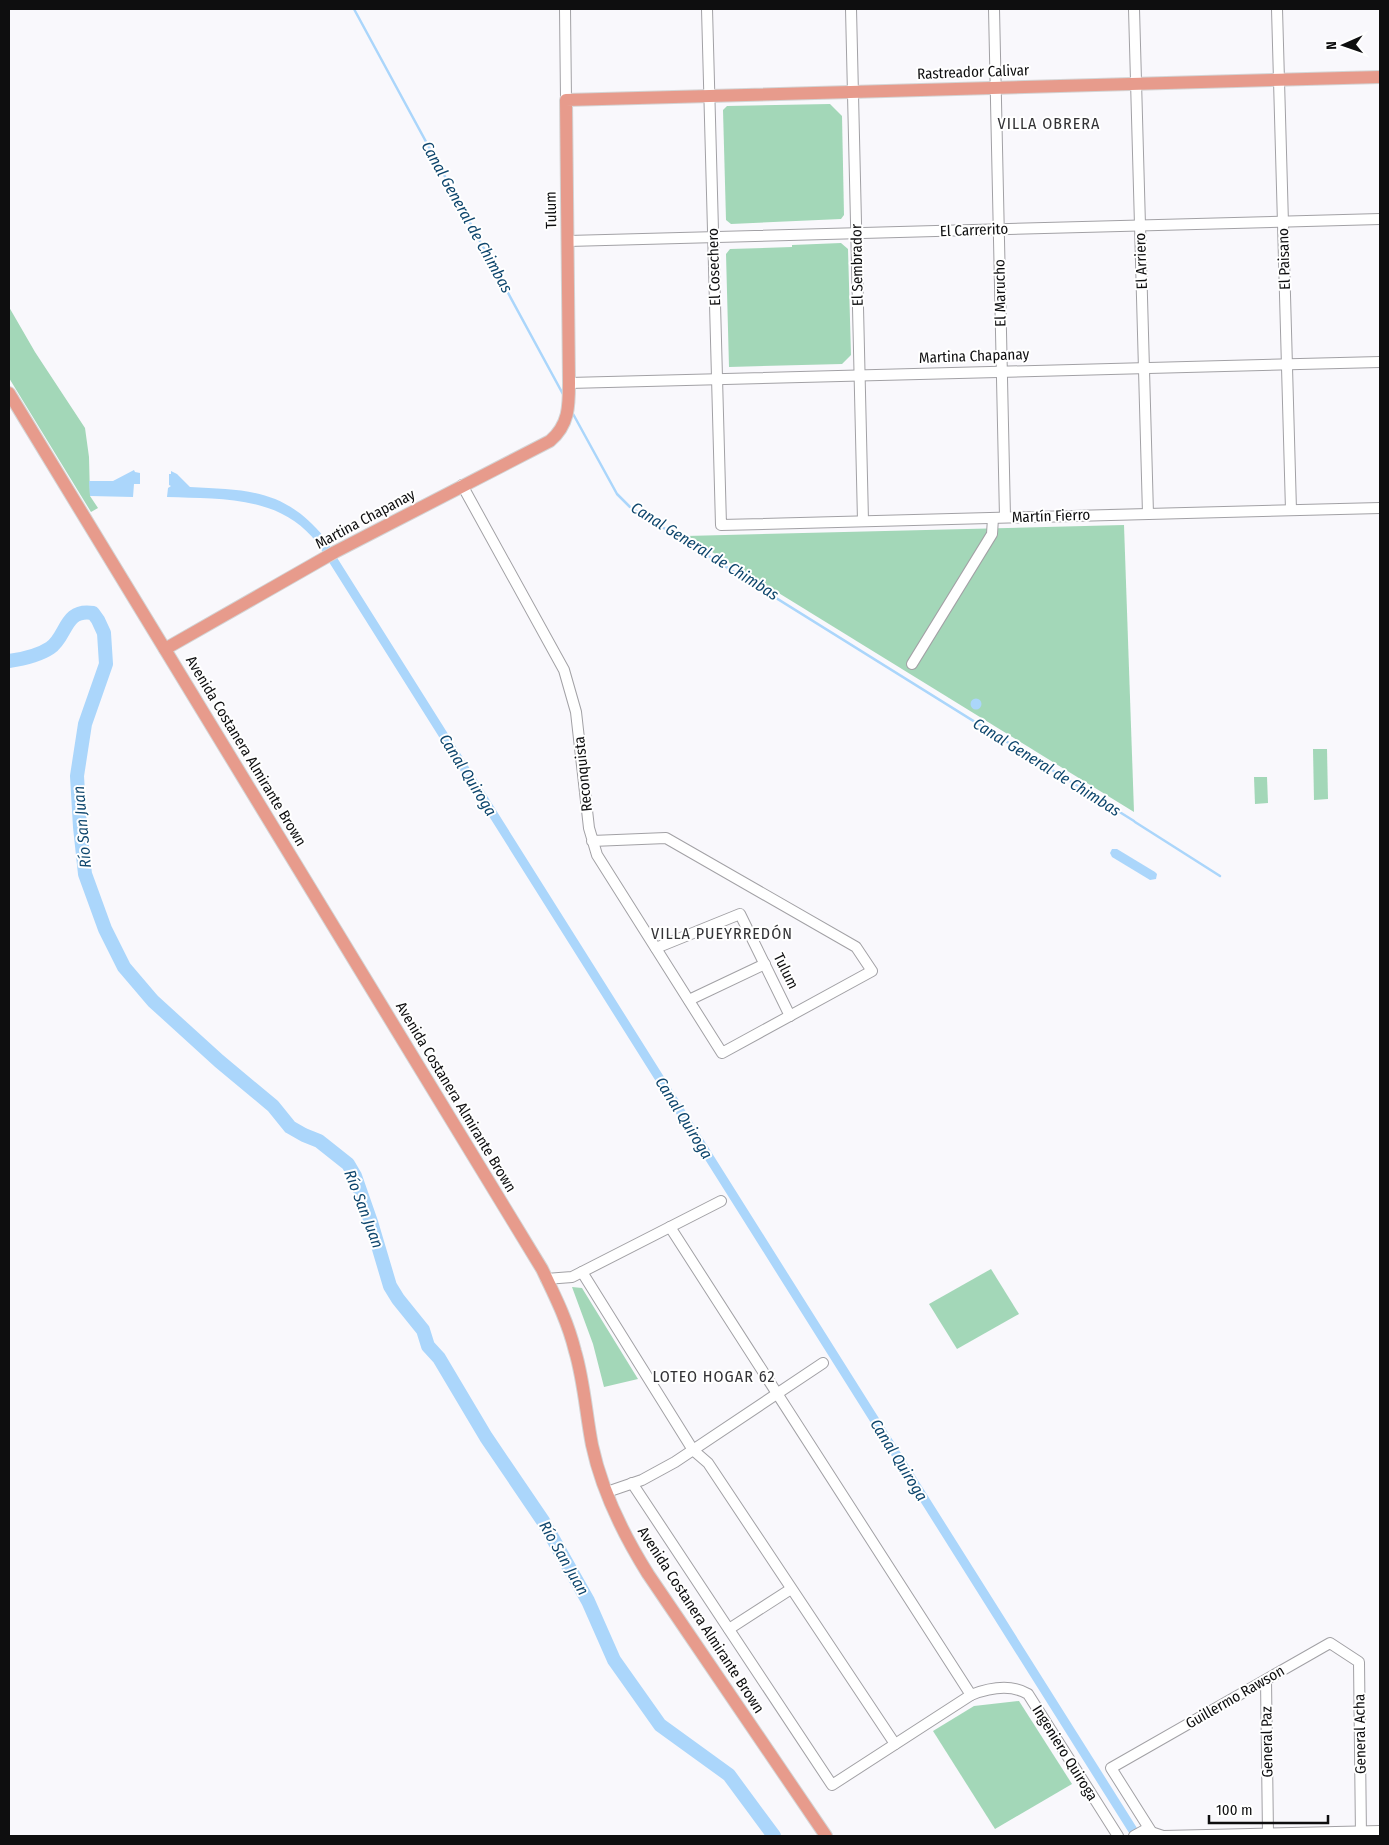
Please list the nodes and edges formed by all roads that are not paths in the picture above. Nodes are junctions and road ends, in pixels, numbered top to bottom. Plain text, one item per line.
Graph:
1 (565, 9) edge
2 (707, 9) edge
3 (851, 9) edge
4 (994, 9) edge
5 (1134, 9) edge
6 (1277, 9) edge
7 (1380, 77) edge
8 (1279, 80) junction
9 (1136, 84) junction
10 (995, 88) junction
11 (853, 92) junction
12 (710, 96) junction
13 (566, 100) junction
14 (1380, 219) edge
15 (1283, 222) junction
16 (1140, 226) junction
17 (999, 230) junction
18 (856, 233) junction
19 (714, 237) junction
20 (568, 241) junction
21 (1380, 362) edge
22 (1287, 364) junction
23 (1144, 368) junction
24 (1002, 372) junction
25 (860, 375) junction
26 (717, 379) junction
27 (569, 384) junction
28 (9, 393) edge
29 (568, 406) joint
30 (462, 485) junction
31 (1380, 508) edge
32 (1291, 510) junction
33 (1148, 514) junction
34 (993, 518) junction
35 (1005, 518) junction
36 (863, 521) junction
37 (722, 525) joint
38 (165, 649) junction
39 (912, 664) dead end
40 (592, 841) junction
41 (656, 948) junction
42 (764, 964) junction
43 (689, 1000) junction
44 (790, 1016) junction
45 (721, 1201) dead end
46 (670, 1227) junction
47 (582, 1272) junction
48 (546, 1279) junction
49 (823, 1364) dead end
50 (777, 1394) junction
51 (693, 1450) junction
52 (632, 1483) junction
53 (606, 1492) junction
54 (792, 1589) junction
55 (729, 1629) junction
56 (1359, 1662) joint
57 (1266, 1680) junction
58 (971, 1695) junction
59 (895, 1744) junction
60 (1111, 1768) joint
61 (1380, 1831) edge
62 (1137, 1834) edge
63 (1153, 1834) edge
64 (1268, 1834) junction
65 (1361, 1834) edge
66 (826, 1836) edge
67 (1118, 1836) edge

1 - 13 street, Tulum
2 - 12 street, El Cosechero
3 - 11 street, El Sembrador
4 - 10 street, El Marucho
5 - 9 street, El Arriero
6 - 8 street, El Paisano
7 - 8 main road, Rastreador Calivar
8 - 9 main road, Rastreador Calivar
8 - 15 street, El Paisano
9 - 10 main road, Rastreador Calivar
9 - 16 street, El Arriero
10 - 11 main road, Rastreador Calivar
10 - 17 street, El Marucho
11 - 12 main road, Rastreador Calivar
11 - 18 street, El Sembrador
12 - 13 main road, Rastreador Calivar
12 - 19 street, El Cosechero
13 - 20 main road, Tulum
14 - 15 street, El Carrerito
15 - 16 street, El Carrerito
15 - 22 street, El Paisano
16 - 17 street, El Carrerito
16 - 23 street, El Arriero
17 - 18 street, El Carrerito
17 - 24 street, El Marucho
18 - 19 street, El Carrerito
18 - 25 street, El Sembrador
19 - 20 street, El Carrerito
19 - 26 street, El Cosechero
20 - 27 main road, Tulum
21 - 22 street, Martina Chapanay
22 - 23 street, Martina Chapanay
22 - 32 street, El Paisano
23 - 24 street, Martina Chapanay
23 - 33 street, El Arriero
24 - 25 street, Martina Chapanay
24 - 35 street, El Marucho
25 - 26 street, Martina Chapanay
25 - 36 street, El Sembrador
26 - 27 street, Martina Chapanay
26 - 37 street, El Cosechero
27 - 29 main road, Tulum
28 - 38 main road, Avenida Costanera Almirante Brown
29 - 30 main road, Martina Chapanay
30 - 38 main road, Martina Chapanay
30 - 40 street, Reconquista
31 - 32 street, Martín Fierro
32 - 33 street, Martín Fierro
33 - 35 street, Martín Fierro
34 - 35 street, Martín Fierro
34 - 36 street, Martín Fierro
34 - 39 street
36 - 37 street, Martín Fierro
38 - 48 main road, Avenida Costanera Almirante Brown
40 - 41 street, Reconquista
40 - 44 street
41 - 42 street, Tulum
41 - 43 street, Reconquista
42 - 43 street
42 - 44 street, Tulum
43 - 44 street, Reconquista
45 - 46 street
46 - 47 street
46 - 50 street
47 - 48 street
47 - 51 street
48 - 53 main road, Avenida Costanera Almirante Brown
49 - 50 street
50 - 51 street
50 - 58 street
51 - 52 street
51 - 54 street
52 - 53 street
52 - 55 street
53 - 66 main road, Avenida Costanera Almirante Brown
54 - 55 street
54 - 59 street
55 - 59 street, Ingeniero Quiroga
56 - 57 street, Guillermo Rawson
56 - 65 street, General Acha
57 - 60 street, Guillermo Rawson
57 - 64 street, General Paz
58 - 59 street, Ingeniero Quiroga
58 - 67 street, Ingeniero Quiroga
60 - 63 street, Ingeniero Quiroga
61 - 65 street
62 - 63 street
63 - 64 street
64 - 65 street

